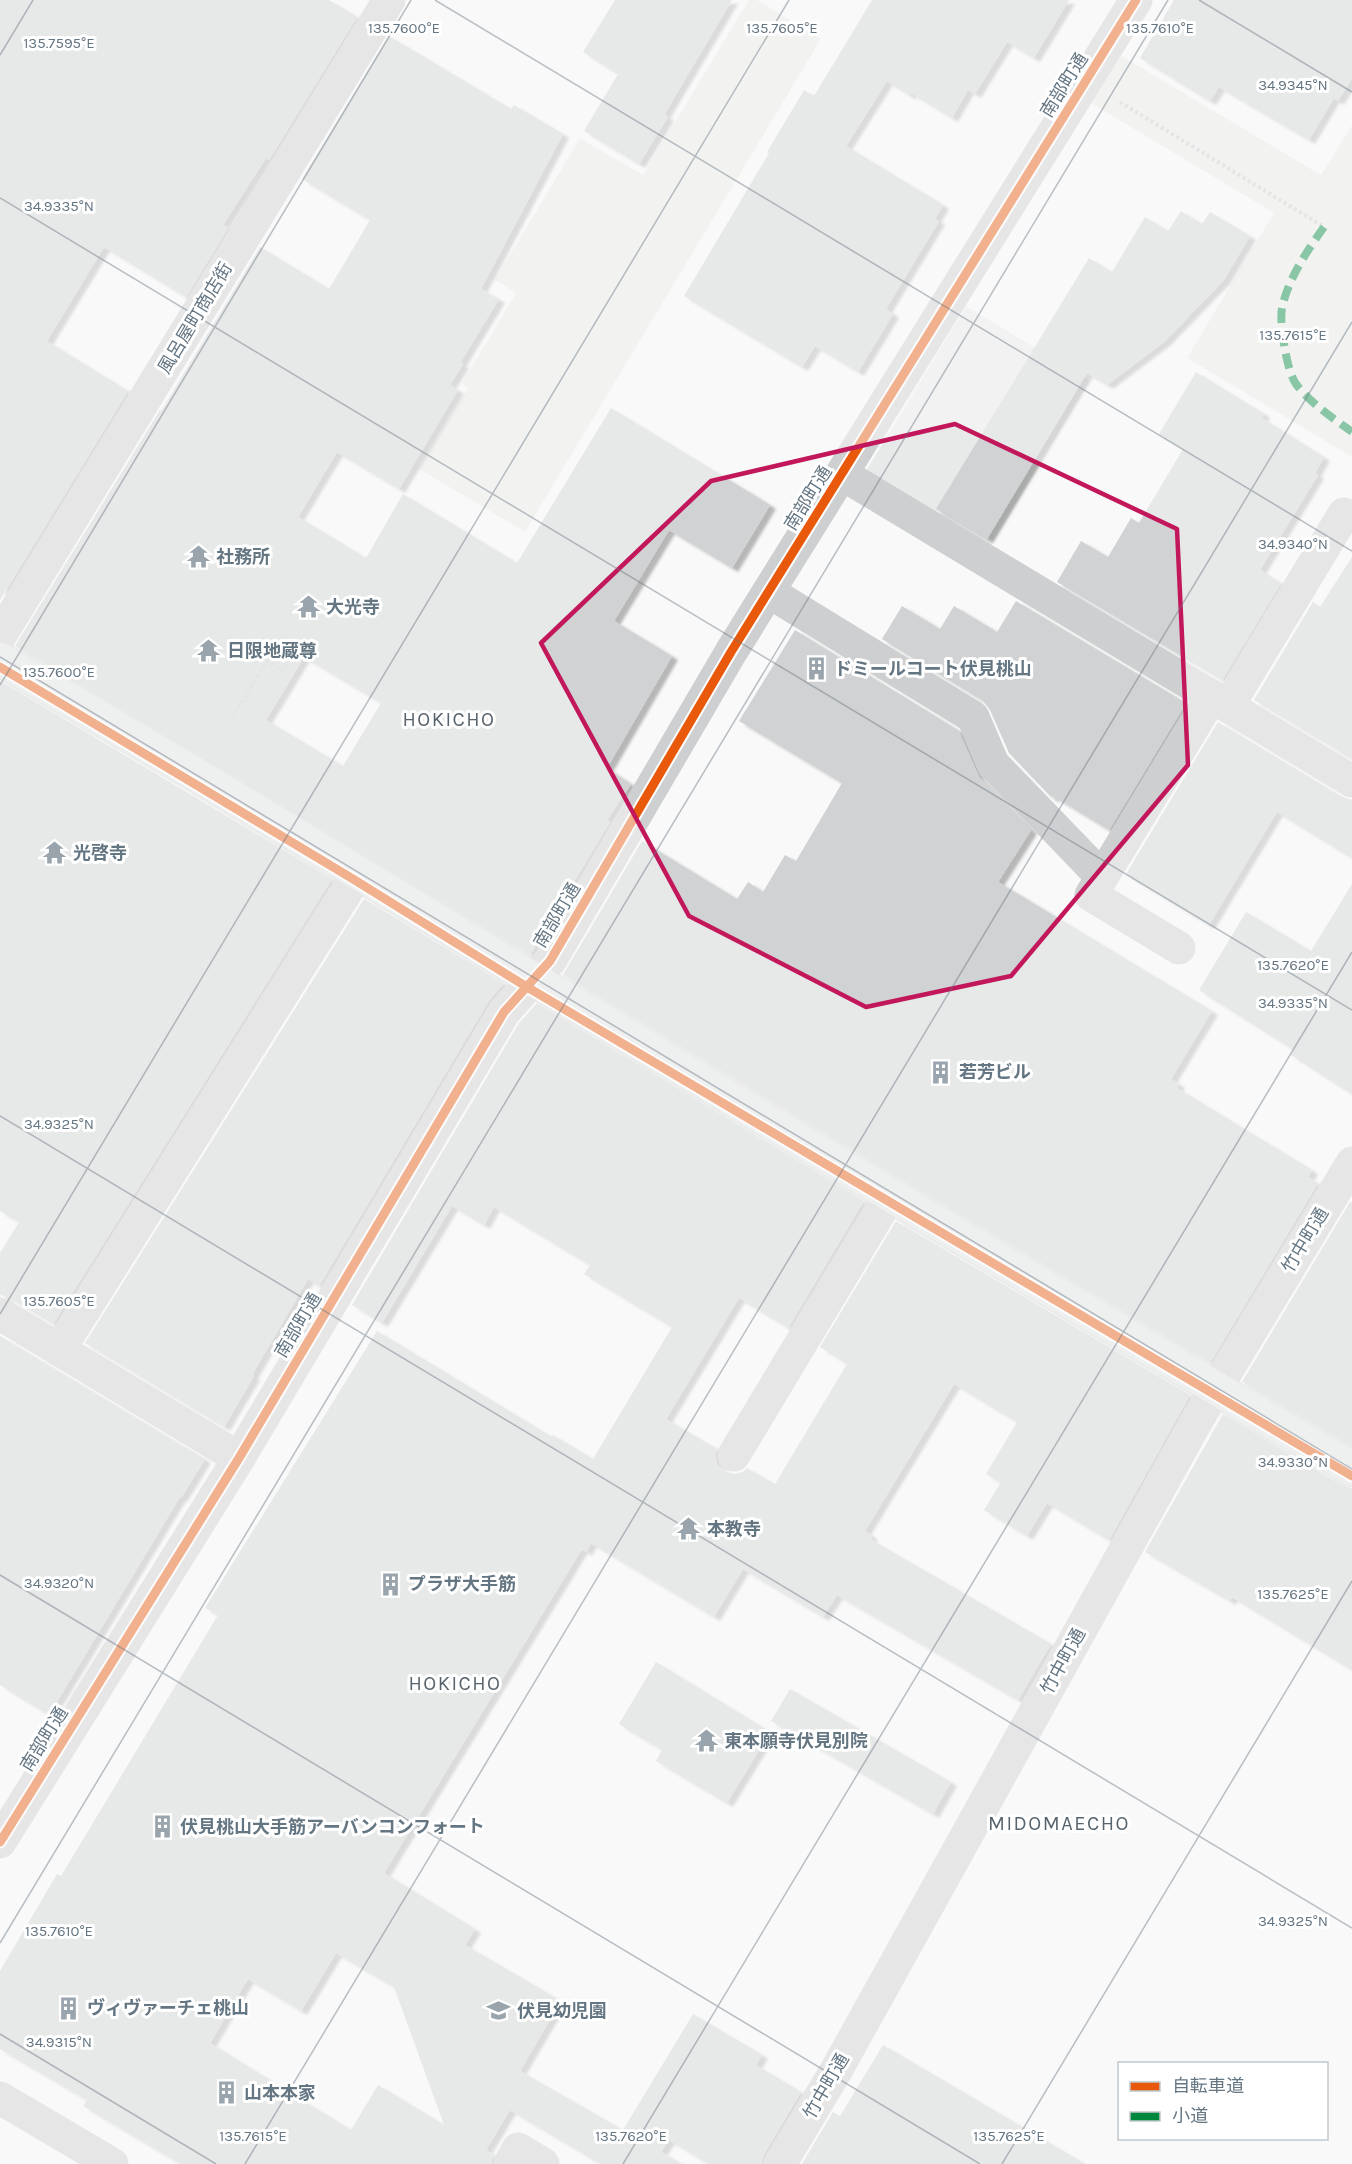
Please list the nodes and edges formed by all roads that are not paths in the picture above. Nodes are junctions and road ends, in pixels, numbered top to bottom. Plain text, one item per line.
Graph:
1 (389, 0) edge
2 (1136, 0) edge
3 (842, 474) junction
4 (1344, 514) dead end
5 (769, 592) junction
6 (0, 636) edge
7 (0, 659) edge
8 (1220, 701) junction
9 (1352, 781) edge
10 (358, 873) junction
11 (1102, 877) junction
12 (1179, 948) dead end
13 (533, 980) junction
14 (1352, 1163) edge
15 (890, 1195) junction
16 (0, 1314) edge
17 (59, 1350) junction
18 (1217, 1387) junction
19 (734, 1455) dead end
20 (239, 1458) junction
21 (1352, 1469) edge
22 (0, 1842) edge
23 (0, 2098) edge
24 (112, 2164) edge
25 (510, 2164) edge
26 (543, 2164) edge
27 (780, 2164) edge

1 - 6 street, 風呂屋町商店街
2 - 3 street, 南部町通
3 - 5 street, 南部町通
3 - 8 street
4 - 8 street
5 - 11 street
5 - 13 street, 南部町通
7 - 10 main road
8 - 9 street
8 - 11 street
10 - 13 main road
10 - 17 street
11 - 12 street
13 - 15 main road
13 - 20 street, 南部町通
14 - 18 street, 竹中町通
15 - 18 main road
15 - 19 street
16 - 17 street
17 - 20 street
18 - 21 main road
18 - 27 street, 竹中町通
20 - 22 street, 南部町通
23 - 24 street
25 - 26 street

